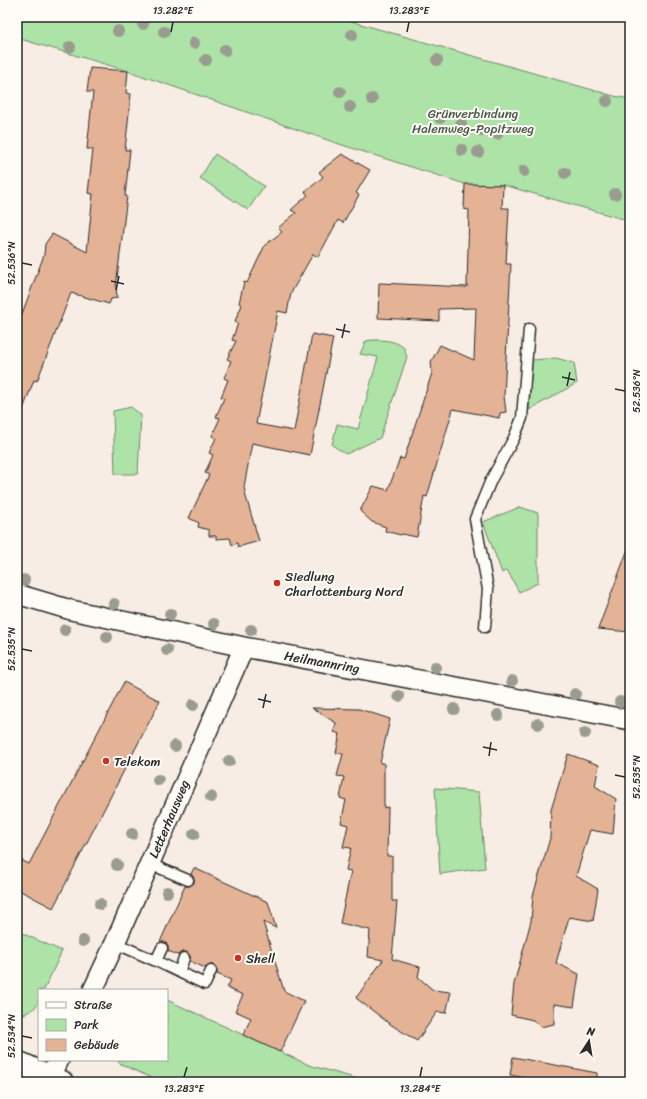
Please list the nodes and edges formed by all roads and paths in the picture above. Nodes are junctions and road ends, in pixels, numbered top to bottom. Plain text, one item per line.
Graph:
1 (529, 329) dead end
2 (17, 594) edge
3 (485, 627) dead end
4 (244, 647) junction
5 (630, 720) edge
6 (150, 864) junction
7 (188, 880) dead end
8 (115, 943) junction
9 (162, 948) dead end
10 (184, 958) dead end
11 (156, 962) junction
12 (211, 971) dead end
13 (179, 972) junction
14 (93, 989) edge
15 (17, 1062) edge
16 (55, 1075) edge

1 - 3 lane
2 - 4 street, Heilmannring
4 - 5 street, Heilmannring
4 - 6 street, Letterhausweg
6 - 7 lane
6 - 8 street, Letterhausweg
8 - 11 lane
8 - 14 street, Letterhausweg
9 - 11 lane
10 - 13 lane
11 - 13 lane
12 - 13 lane
15 - 16 main road

